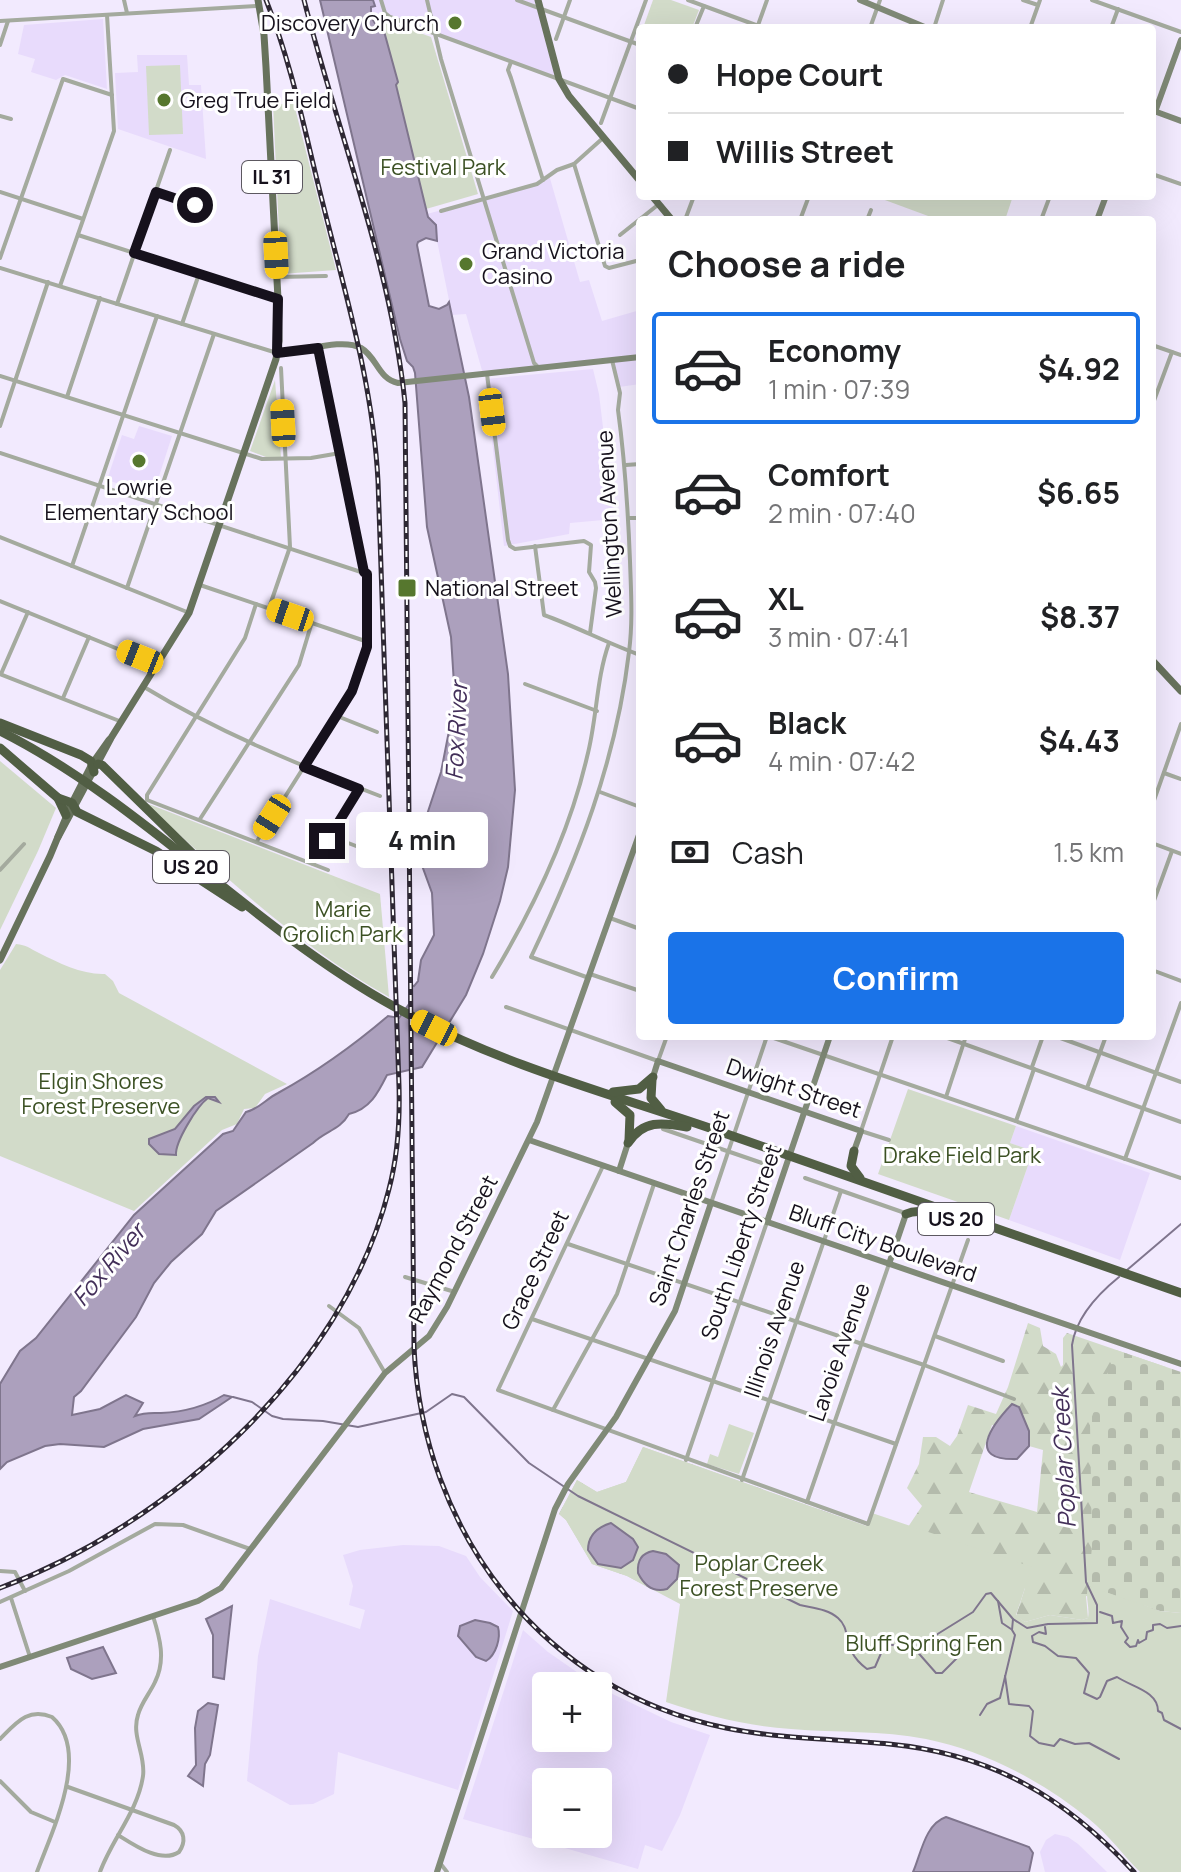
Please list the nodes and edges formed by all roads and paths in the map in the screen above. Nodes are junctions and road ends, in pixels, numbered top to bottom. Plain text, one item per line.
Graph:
1 (124, 0) edge
2 (195, 0) edge
3 (381, 0) edge
4 (427, 0) edge
5 (517, 0) edge
6 (570, 0) edge
7 (646, 0) edge
8 (688, 0) edge
9 (767, 0) edge
10 (860, 0) edge
11 (943, 0) edge
12 (1023, 0) edge
13 (1092, 0) edge
14 (1104, 2) edge
15 (259, 3) edge
16 (879, 3) edge
17 (1039, 3) edge
18 (539, 4) edge
19 (704, 6) junction
20 (196, 9) junction
21 (1118, 9) junction
22 (127, 13) junction
23 (107, 15) junction
24 (564, 17) junction
25 (0, 21) edge
26 (8, 21) junction
27 (637, 24) edge
28 (697, 24) edge
29 (749, 24) edge
30 (758, 24) edge
31 (871, 24) edge
32 (919, 24) edge
33 (935, 24) edge
34 (1031, 24) edge
35 (1112, 24) edge
36 (636, 28) edge
37 (1181, 32) edge
38 (435, 34) junction
39 (556, 39) dead end
40 (1181, 40) edge
41 (631, 42) junction
42 (636, 44) edge
43 (0, 45) edge
44 (1178, 59) edge
45 (511, 62) junction
46 (559, 79) junction
47 (112, 95) junction
48 (610, 98) junction
49 (1156, 106) edge
50 (636, 108) edge
51 (1156, 113) edge
52 (0, 116) edge
53 (11, 119) dead end
54 (1181, 121) edge
55 (601, 123) dead end
56 (604, 137) junction
57 (170, 150) dead end
58 (574, 164) junction
59 (1156, 175) edge
60 (636, 176) edge
61 (543, 180) junction
62 (1181, 184) edge
63 (0, 192) edge
64 (156, 192) junction
65 (21, 199) junction
66 (484, 199) junction
67 (656, 200) edge
68 (659, 204) junction
69 (197, 205) dead end
70 (871, 210) dead end
71 (441, 211) dead end
72 (644, 216) edge
73 (669, 216) edge
74 (869, 216) edge
75 (83, 219) junction
76 (636, 222) edge
77 (78, 235) junction
78 (620, 235) dead end
79 (134, 253) junction
80 (0, 258) edge
81 (636, 261) edge
82 (0, 268) edge
83 (199, 274) junction
84 (326, 276) dead end
85 (277, 277) junction
86 (48, 282) junction
87 (60, 286) junction
88 (100, 298) junction
89 (278, 299) junction
90 (117, 304) junction
91 (157, 316) junction
92 (182, 324) junction
93 (214, 334) junction
94 (1156, 346) edge
95 (318, 348) junction
96 (1172, 352) junction
97 (277, 353) junction
98 (1181, 355) edge
99 (636, 357) edge
100 (612, 360) junction
101 (536, 367) junction
102 (281, 368) dead end
103 (487, 374) junction
104 (0, 376) edge
105 (15, 381) junction
106 (1156, 395) edge
107 (67, 397) junction
108 (123, 415) junction
109 (0, 426) edge
110 (180, 433) junction
111 (0, 453) edge
112 (245, 453) junction
113 (340, 453) junction
114 (285, 459) junction
115 (636, 464) edge
116 (626, 465) junction
117 (100, 486) junction
118 (156, 504) junction
119 (629, 518) junction
120 (636, 518) edge
121 (221, 524) junction
122 (0, 537) edge
123 (535, 546) junction
124 (290, 547) junction
125 (72, 566) junction
126 (364, 572) junction
127 (200, 585) junction
128 (127, 588) junction
129 (0, 601) edge
130 (256, 604) junction
131 (269, 608) junction
132 (28, 612) junction
133 (189, 613) junction
134 (312, 622) junction
135 (590, 633) junction
136 (89, 637) junction
137 (368, 642) junction
138 (609, 643) junction
139 (629, 652) junction
140 (636, 654) edge
141 (157, 665) junction
142 (1156, 666) edge
143 (0, 674) edge
144 (525, 684) dead end
145 (144, 687) junction
146 (1181, 691) edge
147 (63, 698) junction
148 (597, 711) junction
149 (195, 716) junction
150 (337, 716) junction
151 (122, 722) junction
152 (0, 723) edge
153 (1181, 724) edge
154 (377, 732) dead end
155 (0, 734) edge
156 (250, 742) junction
157 (0, 748) edge
158 (304, 767) junction
159 (92, 771) junction
160 (1164, 773) junction
161 (1181, 779) edge
162 (359, 789) junction
163 (600, 792) junction
164 (1156, 795) edge
165 (380, 796) dead end
166 (636, 806) edge
167 (71, 809) junction
168 (200, 819) junction
169 (330, 836) junction
170 (257, 841) junction
171 (636, 843) edge
172 (24, 844) dead end
173 (1156, 845) edge
174 (1172, 851) junction
175 (1181, 854) edge
176 (382, 856) dead end
177 (313, 864) junction
178 (0, 870) edge
179 (328, 870) dead end
180 (1156, 895) edge
181 (241, 902) junction
182 (610, 918) junction
183 (636, 928) edge
184 (0, 960) edge
185 (1156, 972) edge
186 (590, 976) junction
187 (492, 977) dead end
188 (1181, 981) edge
189 (636, 990) edge
190 (1181, 1003) edge
191 (506, 1007) dead end
192 (570, 1030) junction
193 (666, 1040) edge
194 (767, 1040) edge
195 (780, 1040) edge
196 (829, 1040) edge
197 (892, 1040) edge
198 (952, 1040) edge
199 (964, 1040) edge
200 (1042, 1040) edge
201 (1066, 1040) edge
202 (1104, 1040) edge
203 (963, 1044) junction
204 (1100, 1052) junction
205 (823, 1055) junction
206 (658, 1061) junction
207 (1032, 1069) junction
208 (1156, 1073) junction
209 (880, 1074) junction
210 (653, 1077) junction
211 (563, 1081) junction
212 (1181, 1082) edge
213 (1087, 1088) junction
214 (596, 1090) junction
215 (748, 1092) junction
216 (946, 1097) junction
217 (615, 1102) junction
218 (1143, 1108) junction
219 (805, 1111) junction
220 (668, 1114) junction
221 (1016, 1121) junction
222 (1181, 1122) edge
223 (687, 1127) junction
224 (663, 1129) dead end
225 (861, 1131) junction
226 (719, 1134) junction
227 (529, 1140) junction
228 (889, 1140) dead end
229 (628, 1143) junction
230 (728, 1151) junction
231 (854, 1151) joint
232 (1125, 1159) junction
233 (762, 1163) dead end
234 (800, 1163) junction
235 (603, 1166) junction
236 (619, 1171) junction
237 (805, 1178) dead end
238 (1181, 1178) edge
239 (866, 1182) junction
240 (654, 1184) junction
241 (841, 1191) junction
242 (711, 1203) junction
243 (906, 1214) junction
244 (767, 1222) junction
245 (963, 1222) junction
246 (968, 1240) dead end
247 (823, 1241) junction
248 (568, 1244) junction
249 (628, 1264) junction
250 (889, 1264) junction
251 (1113, 1272) junction
252 (405, 1277) dead end
253 (684, 1284) junction
254 (953, 1285) junction
255 (455, 1292) junction
256 (1181, 1296) edge
257 (740, 1303) junction
258 (329, 1306) dead end
259 (532, 1319) junction
260 (796, 1322) junction
261 (935, 1336) junction
262 (592, 1339) junction
263 (861, 1344) junction
264 (648, 1359) junction
265 (1003, 1361) dead end
266 (1181, 1364) edge
267 (924, 1365) junction
268 (385, 1373) junction
269 (713, 1381) junction
270 (1014, 1399) dead end
271 (769, 1400) junction
272 (553, 1410) junction
273 (834, 1423) junction
274 (607, 1430) junction
275 (896, 1444) junction
276 (686, 1460) junction
277 (742, 1480) junction
278 (807, 1502) junction
279 (252, 1549) junction
280 (0, 1571) edge
281 (25, 1591) junction
282 (11, 1598) junction
283 (0, 1602) edge
284 (153, 1616) junction
285 (30, 1657) junction
286 (0, 1667) edge
287 (0, 1739) edge
288 (0, 1781) edge
289 (68, 1787) junction
290 (132, 1810) junction
291 (55, 1822) junction
292 (118, 1835) junction
293 (440, 1863) junction
294 (37, 1872) edge
295 (100, 1872) edge
296 (437, 1872) edge
297 (447, 1872) edge

1 - 22 street
2 - 20 street
3 - 38 street
4 - 38 street
5 - 18 street
6 - 24 street
7 - 27 street
8 - 19 street
9 - 30 street
10 - 16 street
11 - 33 street
12 - 17 street
13 - 14 street
14 - 21 street
15 - 20 street
15 - 85 main road, IL 31
16 - 31 street
16 - 32 street
17 - 34 street
18 - 24 street
18 - 46 main road
19 - 28 street
19 - 29 street
20 - 22 street
21 - 35 street
21 - 37 street
22 - 23 street
23 - 26 street
23 - 47 street
24 - 39 street
24 - 41 street
25 - 26 street
26 - 43 street
36 - 41 street
38 - 45 street
38 - 66 street
40 - 44 street
41 - 42 street
41 - 48 street
44 - 49 street
45 - 46 street
45 - 61 street
46 - 48 street
46 - 56 main road
47 - 65 street
47 - 75 street
48 - 50 street
48 - 55 street
51 - 54 street
52 - 53 street
56 - 58 street
56 - 60 main road
57 - 64 street
58 - 61 street
58 - 81 street
59 - 62 street
61 - 66 street
63 - 65 street
64 - 69 street
64 - 79 street
65 - 75 street
65 - 80 street
66 - 71 street
66 - 101 street
67 - 68 main road
68 - 72 street
68 - 73 main road
70 - 74 street
75 - 77 street
76 - 78 street
77 - 79 street
77 - 87 street
79 - 83 street
79 - 90 street
82 - 86 street
83 - 89 street
83 - 92 street
84 - 85 street
85 - 89 main road, IL 31
86 - 87 street
86 - 105 street
87 - 88 street
88 - 90 street
88 - 107 street
89 - 97 main road, IL 31
90 - 91 street
91 - 92 street
91 - 108 street
92 - 93 street
93 - 97 street
93 - 110 street
94 - 96 street
95 - 97 street
95 - 103 street
95 - 113 street
96 - 98 street
96 - 106 street
97 - 112 main road, IL 31
99 - 100 street
100 - 101 street
100 - 116 street, Wellington Avenue
101 - 103 street
102 - 114 street
103 - 123 street
104 - 105 street
105 - 107 street
105 - 109 street
107 - 108 street
108 - 110 street
108 - 117 street
110 - 112 street
110 - 118 street
111 - 117 street
112 - 114 street
112 - 121 main road, IL 31
113 - 114 street
113 - 126 street
114 - 124 street
115 - 116 street
116 - 119 street, Wellington Avenue
117 - 118 street
117 - 125 street
118 - 121 street
118 - 128 street
119 - 120 street
119 - 139 street, Wellington Avenue
121 - 124 street
121 - 127 main road, IL 31
122 - 125 street
123 - 135 street
123 - 135 street
124 - 126 street
124 - 131 street
125 - 128 street
126 - 137 street
127 - 130 street
127 - 133 main road, IL 31
128 - 133 street
129 - 132 street
130 - 131 street
130 - 149 street
131 - 134 street
132 - 136 street
132 - 143 street
133 - 141 main road, IL 31
134 - 137 street
134 - 156 street
135 - 138 street
136 - 141 street
136 - 147 street
137 - 150 street
138 - 139 street
138 - 148 street, Wellington Avenue
139 - 140 street
139 - 163 street, Wellington Avenue
141 - 145 main road, IL 31
142 - 146 main road
143 - 147 street
144 - 148 street
145 - 149 street
145 - 151 main road, IL 31
147 - 151 street
148 - 187 street, Wellington Avenue
149 - 156 street
149 - 168 street
150 - 154 street
150 - 158 street
151 - 159 main road, IL 31
152 - 159 highway
153 - 160 street
155 - 181 highway, US 20
156 - 158 street
156 - 168 street
157 - 167 highway
158 - 162 street
158 - 170 street
159 - 167 main road, IL 31
159 - 181 highway
160 - 161 street
160 - 164 street
162 - 165 street
162 - 169 street
163 - 166 street
163 - 186 street, Wellington Avenue
167 - 181 highway
167 - 184 main road, IL 31
168 - 170 street
169 - 176 street
169 - 177 street
170 - 177 street
171 - 182 street, Raymond Street
172 - 178 street
173 - 174 street
174 - 175 street
174 - 180 street
177 - 179 street
181 - 211 highway, US 20
182 - 183 street
182 - 186 street, Raymond Street
185 - 188 street
186 - 189 street
186 - 192 street, Raymond Street
190 - 208 street
191 - 192 street, Dwight Street
192 - 206 street, Dwight Street
192 - 227 street, Raymond Street
193 - 206 street
194 - 215 street, Saint Charles Street
195 - 205 street
196 - 205 street, South Liberty Street
197 - 209 street
198 - 203 street
199 - 203 street
200 - 207 street
201 - 204 street
202 - 204 street
203 - 207 street
203 - 216 street
204 - 208 street
204 - 213 street
205 - 209 street
205 - 219 street, South Liberty Street
206 - 210 street
206 - 215 street, Dwight Street
207 - 213 street
207 - 221 street
208 - 212 street
208 - 218 street
209 - 216 street
209 - 225 street
210 - 214 highway
210 - 220 highway
211 - 214 highway, US 20
211 - 217 highway, US 20
213 - 218 street
214 - 220 highway, US 20
215 - 219 street, Dwight Street
215 - 230 street, Saint Charles Street
216 - 221 street
217 - 223 highway, US 20
217 - 229 highway
218 - 222 street
218 - 232 street
219 - 225 street, Dwight Street
219 - 244 street, South Liberty Street
220 - 226 highway, US 20
221 - 232 street
223 - 226 highway, US 20
223 - 229 highway
224 - 230 street
225 - 228 street, Dwight Street
225 - 231 street
226 - 234 highway, US 20
227 - 235 street, Bluff City Boulevard
227 - 255 street, Raymond Street
229 - 236 street
230 - 233 street
230 - 242 street, Saint Charles Street
231 - 239 highway
232 - 238 street
234 - 239 highway, US 20
234 - 245 highway, US 20
235 - 236 street, Bluff City Boulevard
235 - 248 street, Grace Street
236 - 240 street, Bluff City Boulevard
237 - 241 street
239 - 251 highway, US 20
240 - 242 street, Bluff City Boulevard
240 - 249 street
241 - 243 street
241 - 247 street, Illinois Avenue
242 - 244 street, Bluff City Boulevard
242 - 253 street, Saint Charles Street
243 - 245 highway
243 - 250 street, Lavoie Avenue
244 - 247 street, Bluff City Boulevard
244 - 257 street, South Liberty Street
245 - 251 highway, US 20
246 - 254 street
247 - 250 street, Bluff City Boulevard
247 - 260 street, Illinois Avenue
248 - 249 street
248 - 259 street, Grace Street
249 - 253 street
249 - 262 street
250 - 254 street, Bluff City Boulevard
250 - 263 street, Lavoie Avenue
251 - 256 highway, US 20
252 - 255 street
253 - 257 street
253 - 264 street, Saint Charles Street
254 - 261 street
254 - 266 street, Bluff City Boulevard
255 - 268 street, Raymond Street
257 - 260 street
257 - 269 street, South Liberty Street
258 - 268 street
259 - 262 street
259 - 272 street, Grace Street
260 - 263 street
260 - 271 street, Illinois Avenue
261 - 265 street
261 - 267 street
262 - 264 street
262 - 272 street
263 - 267 street
263 - 273 street, Lavoie Avenue
264 - 269 street
264 - 274 street, Saint Charles Street
267 - 270 street
267 - 275 street
268 - 279 street, Raymond Street
269 - 271 street
269 - 276 street, South Liberty Street
271 - 273 street
271 - 277 street, Illinois Avenue
272 - 274 street
273 - 275 street
273 - 278 street, Lavoie Avenue
274 - 276 street
274 - 293 street, Saint Charles Street
275 - 278 street
276 - 277 street
277 - 278 street
279 - 281 street
279 - 284 street, Raymond Street
280 - 281 street
281 - 282 street
282 - 283 street
282 - 285 street
284 - 285 street, Raymond Street
284 - 290 street
285 - 286 street, Raymond Street
287 - 289 street
288 - 291 street
289 - 290 street
289 - 291 street
290 - 292 street
290 - 292 street
291 - 294 street
292 - 295 street
293 - 296 street, Saint Charles Street
293 - 297 street

